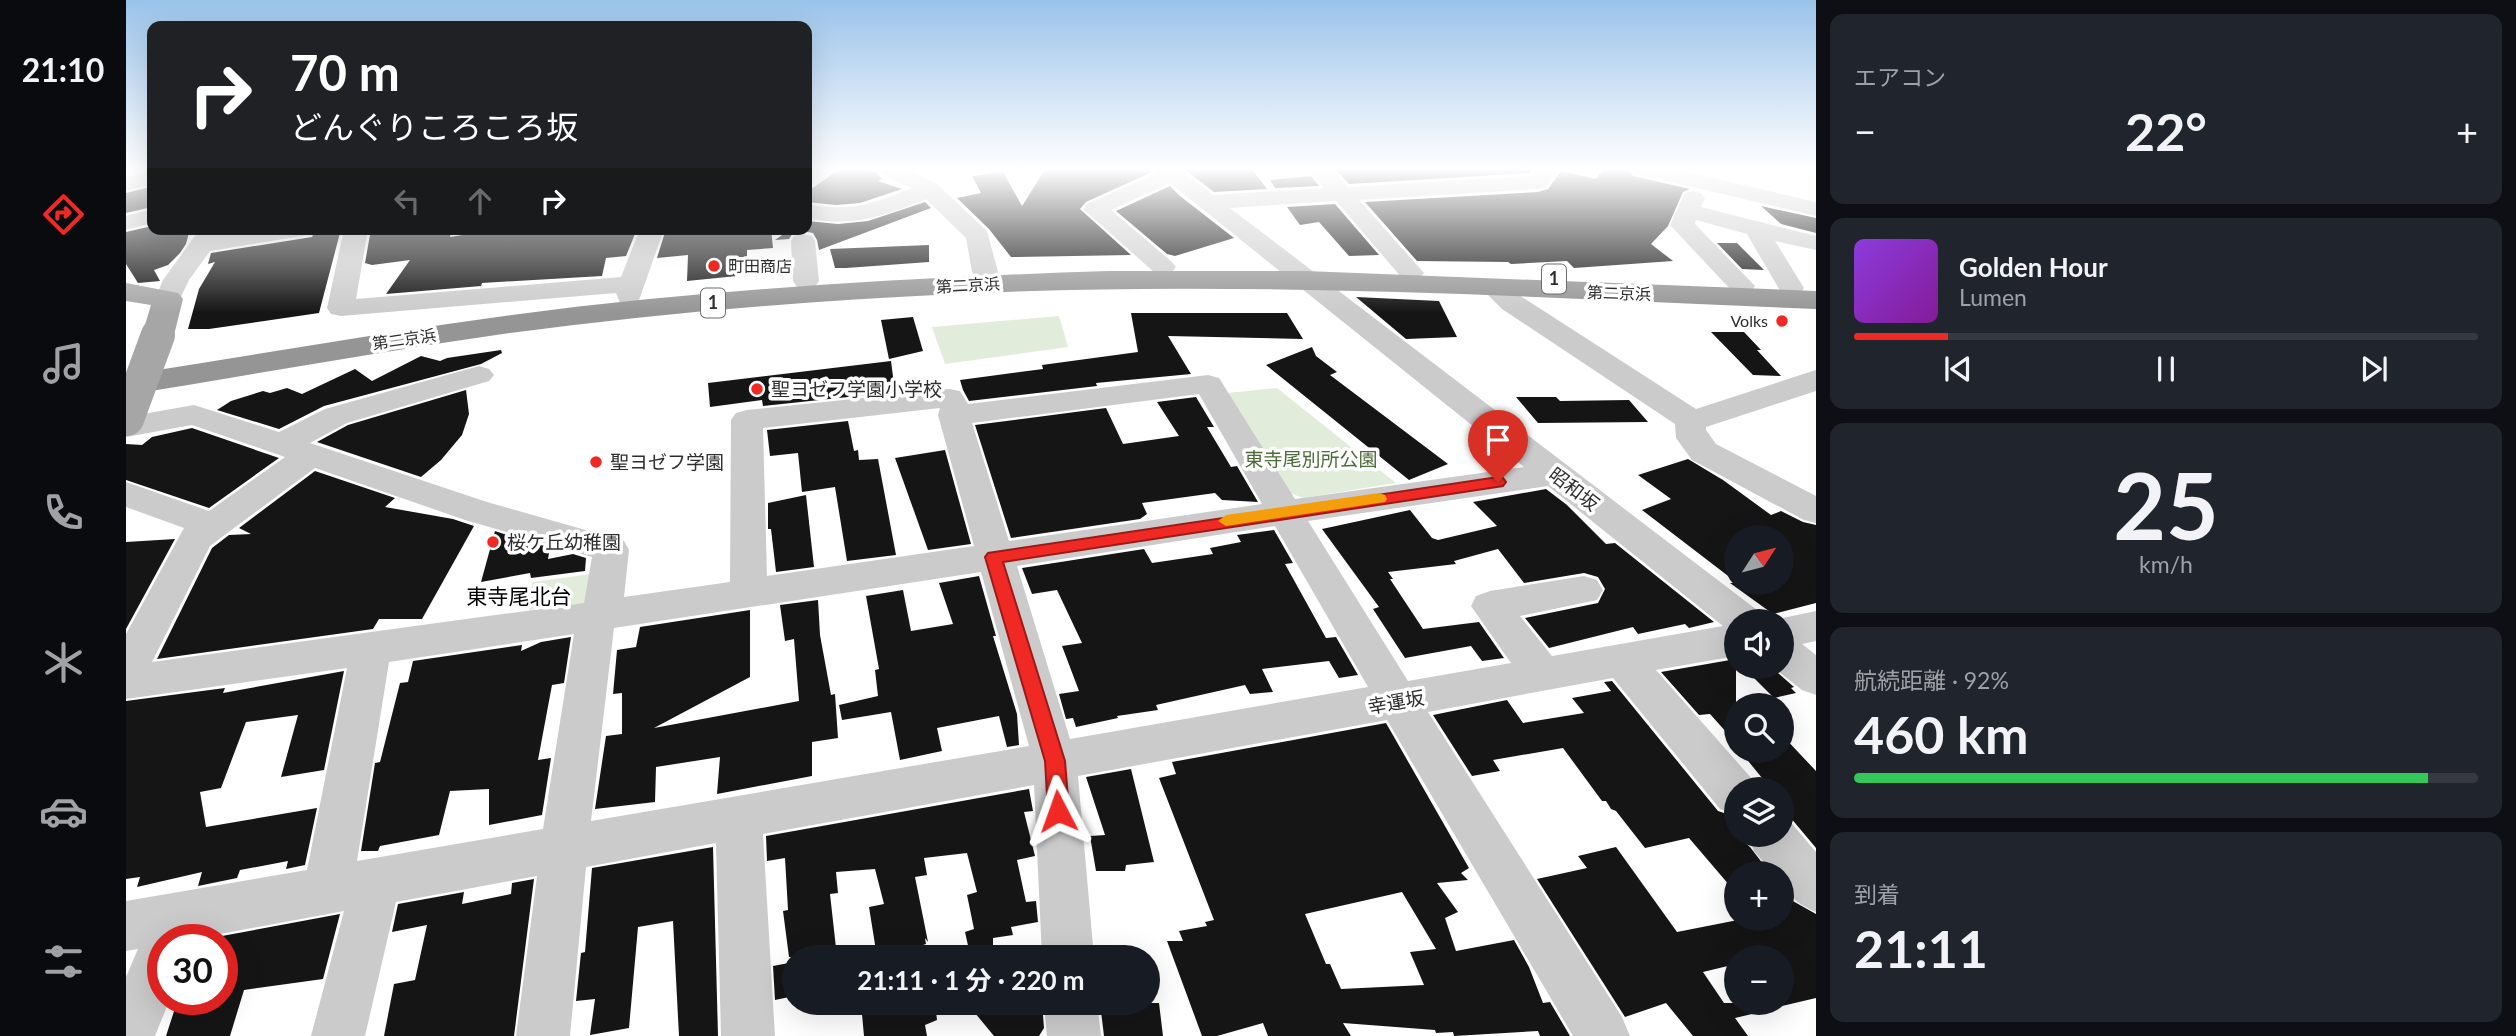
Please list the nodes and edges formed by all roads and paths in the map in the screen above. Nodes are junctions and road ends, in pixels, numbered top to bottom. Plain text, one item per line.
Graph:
1 (826, 216) edge
2 (855, 216) edge
3 (958, 216) edge
4 (1104, 216) edge
5 (1226, 216) edge
6 (1361, 216) edge
7 (1686, 216) edge
8 (1708, 216) edge
9 (147, 217) edge
10 (126, 223) edge
11 (1756, 229) junction
12 (231, 235) edge
13 (355, 235) edge
14 (650, 235) edge
15 (207, 237) edge
16 (803, 242) dead end
17 (1816, 243) edge
18 (1163, 267) junction
19 (985, 272) junction
20 (1411, 273) junction
21 (1299, 274) junction
22 (806, 281) junction
23 (1742, 286) junction
24 (1495, 289) junction
25 (630, 290) junction
26 (126, 292) edge
27 (1808, 292) edge
28 (168, 299) junction
29 (126, 372) edge
30 (479, 375) dead end
31 (1816, 379) edge
32 (126, 385) edge
33 (958, 415) junction
34 (126, 419) edge
35 (1692, 421) junction
36 (126, 427) edge
37 (295, 450) junction
38 (1555, 474) junction
39 (126, 494) edge
40 (1816, 511) edge
41 (1283, 512) junction
42 (211, 525) junction
43 (993, 557) junction
44 (1584, 590) dead end
45 (749, 592) junction
46 (1728, 609) edge
47 (600, 614) junction
48 (1816, 626) edge
49 (1794, 630) edge
50 (1724, 642) edge
51 (371, 650) junction
52 (1623, 661) junction
53 (1794, 661) edge
54 (126, 673) edge
55 (1543, 675) junction
56 (1816, 678) edge
57 (126, 682) edge
58 (1398, 702) junction
59 (1055, 761) junction
60 (1724, 780) edge
61 (739, 818) junction
62 (564, 846) junction
63 (1781, 847) edge
64 (376, 881) junction
65 (1816, 888) edge
66 (328, 889) junction
67 (210, 924) edge
68 (126, 926) edge
69 (147, 931) edge
70 (1067, 945) edge
71 (147, 990) edge
72 (1072, 1015) edge
73 (128, 1036) edge
74 (338, 1036) edge
75 (543, 1036) edge
76 (748, 1036) edge
77 (1073, 1036) edge
78 (1603, 1036) edge

1 - 2 street
3 - 19 street
4 - 18 street
5 - 21 street, 昭和坂
6 - 20 street
7 - 23 street
8 - 11 street
9 - 10 street
11 - 17 street
11 - 27 street
12 - 15 street
13 - 25 street
14 - 25 street
15 - 28 street
16 - 22 street
18 - 19 highway, 第二京浜 / 1
18 - 21 highway, 第二京浜 / 1
19 - 22 highway, 第二京浜 / 1
20 - 21 highway, 第二京浜 / 1
20 - 23 highway, 第二京浜 / 1
21 - 24 highway, 第二京浜 / 1
21 - 32 highway, 第二京浜 / 1
21 - 38 street, 昭和坂
22 - 25 highway, 第二京浜 / 1
23 - 27 highway, 第二京浜 / 1
24 - 27 highway, 第二京浜 / 1
24 - 35 street
25 - 29 highway, 第二京浜 / 1
26 - 28 main road
28 - 34 main road, bridge
30 - 37 street
31 - 35 street
33 - 41 street
33 - 43 street
33 - 45 street
35 - 40 street
36 - 37 street
37 - 42 street
37 - 47 street
38 - 41 street
38 - 46 street, 昭和坂
39 - 42 street
41 - 43 street
41 - 58 street
42 - 54 street
43 - 45 street
43 - 59 street
44 - 55 street
45 - 47 street
47 - 51 street
47 - 62 street
48 - 49 street
50 - 52 street, 幸運坂
51 - 57 street
51 - 66 street
52 - 55 street, 幸運坂
52 - 60 street
53 - 56 street
55 - 58 street, 幸運坂
58 - 59 street, 幸運坂
58 - 78 street
59 - 61 street, 幸運坂
59 - 70 street
61 - 62 street, 幸運坂
61 - 76 street
62 - 64 street, 幸運坂
62 - 75 street
63 - 65 street
64 - 66 street, 幸運坂
64 - 74 street
66 - 67 street, 幸運坂
68 - 69 street, 幸運坂
71 - 73 street
72 - 77 street

